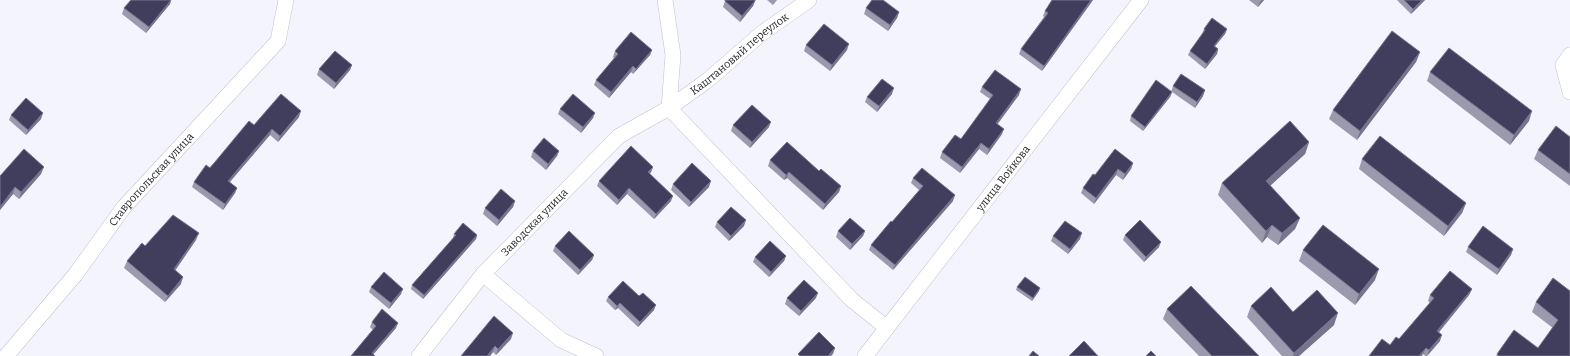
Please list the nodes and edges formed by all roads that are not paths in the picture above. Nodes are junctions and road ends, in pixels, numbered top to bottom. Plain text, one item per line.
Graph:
1 (286, 0) edge
2 (665, 0) edge
3 (809, 0) edge
4 (1141, 0) edge
5 (1570, 55) edge
6 (1570, 92) edge
7 (669, 108) junction
8 (483, 274) junction
9 (887, 328) junction
10 (6, 356) edge
11 (419, 356) edge
12 (596, 356) edge
13 (865, 356) edge

1 - 10 street, Ставропольская улица
2 - 7 street
3 - 7 street, Каштановый переулок
4 - 9 street, улица Войкова
5 - 6 street
7 - 8 street, Заводская улица
7 - 9 street
8 - 11 street, Заводская улица
8 - 12 street
9 - 13 street, улица Войкова

